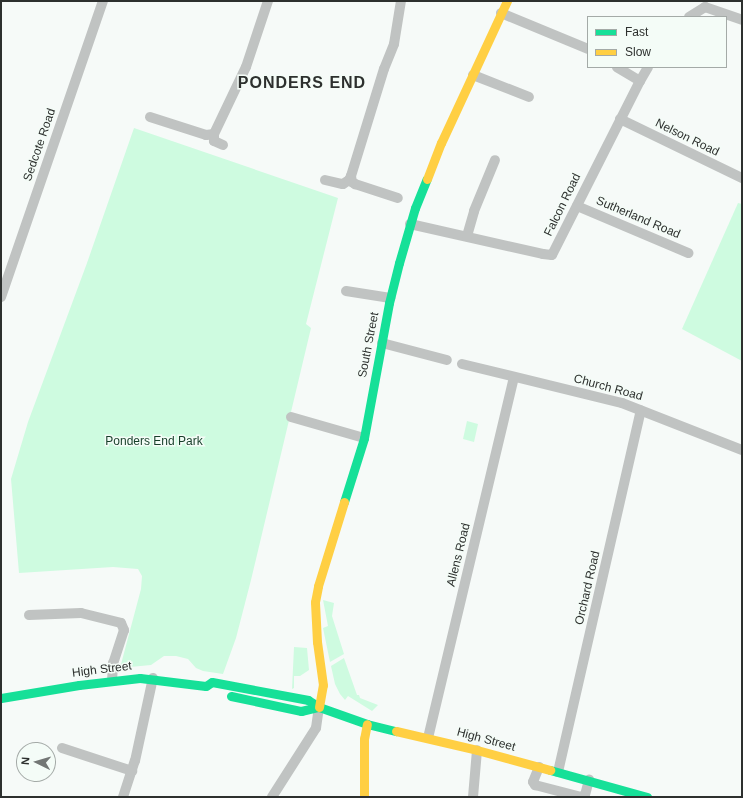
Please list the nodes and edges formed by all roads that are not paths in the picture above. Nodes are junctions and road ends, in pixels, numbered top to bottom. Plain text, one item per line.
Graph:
1 (103, 1) edge
2 (268, 1) edge
3 (401, 1) edge
4 (507, 1) edge
5 (501, 14) junction
6 (691, 16) edge
7 (742, 20) edge
8 (587, 49) edge
9 (619, 68) edge
10 (647, 68) edge
11 (472, 75) junction
12 (640, 81) junction
13 (524, 93) dead end
14 (150, 117) dead end
15 (620, 120) junction
16 (214, 134) junction
17 (222, 145) dead end
18 (495, 166) dead end
19 (351, 176) junction
20 (742, 178) edge
21 (325, 180) dead end
22 (398, 198) dead end
23 (577, 206) junction
24 (410, 224) junction
25 (467, 236) junction
26 (688, 253) dead end
27 (346, 291) dead end
28 (1, 297) edge
29 (390, 298) junction
30 (382, 343) junction
31 (447, 360) dead end
32 (462, 364) dead end
33 (514, 377) junction
34 (642, 410) junction
35 (291, 417) dead end
36 (364, 438) junction
37 (742, 450) edge
38 (28, 615) dead end
39 (153, 678) junction
40 (112, 681) junction
41 (206, 686) junction
42 (1, 698) edge
43 (319, 707) junction
44 (367, 724) junction
45 (428, 738) junction
46 (62, 748) dead end
47 (477, 750) junction
48 (539, 767) junction
49 (132, 771) junction
50 (558, 772) junction
51 (589, 780) junction
52 (123, 797) edge
53 (272, 797) edge
54 (364, 797) edge
55 (473, 797) edge
56 (647, 797) edge

1 - 28 street, Sedcote Road
2 - 16 street
3 - 19 street
4 - 5 street, South Street
5 - 8 street
5 - 11 street, South Street
6 - 7 street
9 - 12 street
10 - 12 street, Falcon Road
11 - 13 street
11 - 24 street, South Street
12 - 15 street, Falcon Road
14 - 16 street
15 - 20 street, Nelson Road
15 - 23 street, Falcon Road
16 - 17 street
18 - 25 street
19 - 21 street
19 - 22 street
23 - 25 street, Falcon Road
23 - 26 street, Sutherland Road
24 - 25 street, Falcon Road
24 - 29 street, South Street
27 - 29 street
29 - 30 street, South Street
30 - 31 street
30 - 36 street, South Street
32 - 33 street, Church Road
33 - 34 street, Church Road
33 - 45 street, Allens Road
34 - 37 street, Church Road
34 - 50 street, Orchard Road
35 - 36 street
36 - 43 street, South Street
38 - 40 street
39 - 40 street, High Street
39 - 41 street, High Street
39 - 49 street
40 - 42 street, High Street
41 - 43 street, High Street
41 - 43 street, High Street
43 - 44 street, High Street
43 - 53 street
44 - 45 street, High Street
44 - 54 street
45 - 47 street, High Street
46 - 49 street
47 - 48 street, High Street
47 - 55 street
48 - 50 street, High Street
48 - 51 street
49 - 52 street
50 - 51 street, High Street
51 - 56 street, High Street

